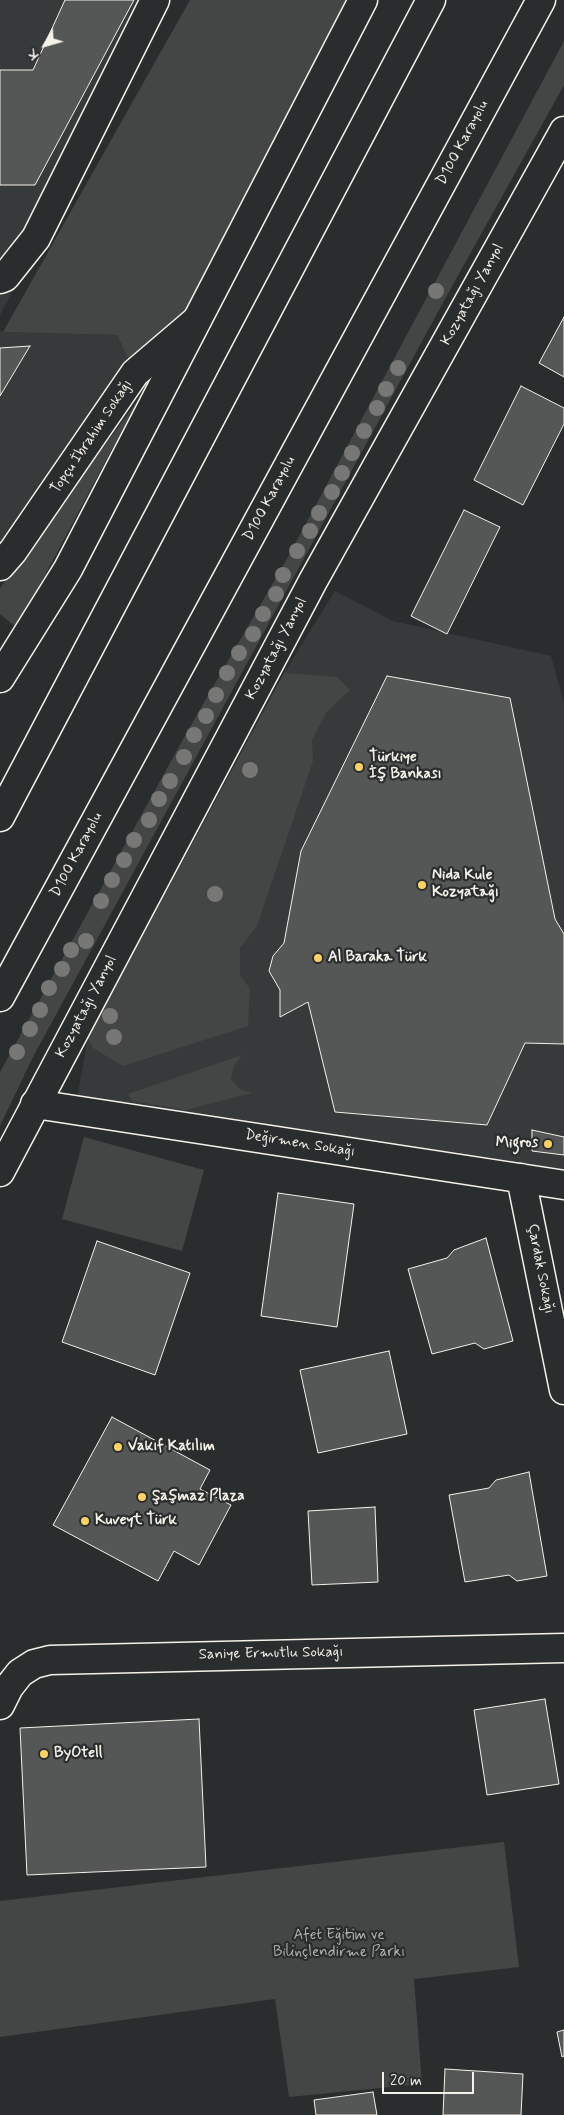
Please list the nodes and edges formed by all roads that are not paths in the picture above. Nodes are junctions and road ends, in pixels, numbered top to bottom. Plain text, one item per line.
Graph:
1 (155, 0) edge
2 (363, 0) edge
3 (431, 0) edge
4 (541, 0) edge
5 (564, 132) edge
6 (0, 279) edge
7 (196, 320) junction
8 (0, 566) edge
9 (0, 678) edge
10 (0, 817) edge
11 (0, 997) edge
12 (35, 1104) junction
13 (0, 1172) edge
14 (521, 1178) junction
15 (564, 1185) edge
16 (564, 1390) edge
17 (564, 1648) edge
18 (0, 1705) edge

1 - 6 main road
2 - 7 main road
3 - 10 main road
4 - 11 main road, D100 Karayolu
5 - 12 main road, Kozyatağı Yanyol
7 - 8 main road, Topçu İbrahim Sokağı
7 - 9 main road
12 - 13 main road, Kozyatağı Yanyol
12 - 14 main road, Değirmen Sokağı
14 - 15 main road, Değirmen Sokağı
14 - 16 main road, Çardak Sokağı
17 - 18 main road, Saniye Ermutlu Sokağı

